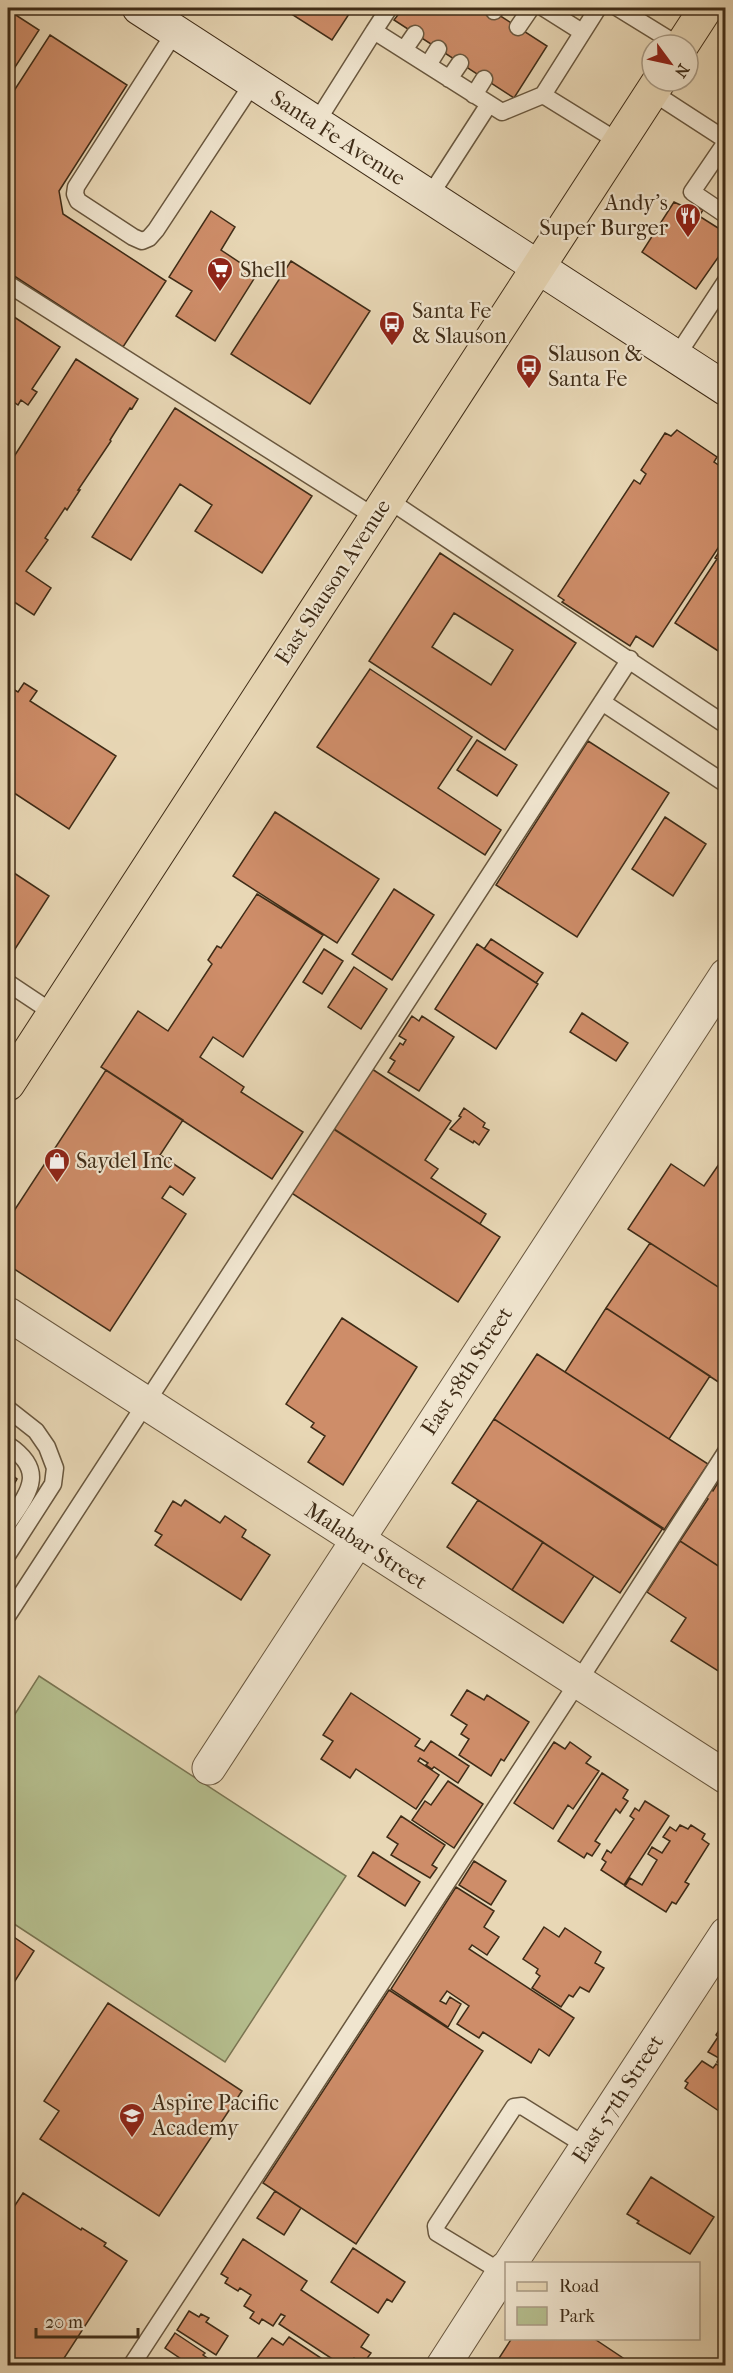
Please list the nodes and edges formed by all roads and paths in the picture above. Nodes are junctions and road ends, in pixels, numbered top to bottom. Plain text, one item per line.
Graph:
1 (139, 8) edge
2 (389, 8) edge
3 (531, 8) edge
4 (544, 8) edge
5 (598, 8) edge
6 (618, 8) edge
7 (706, 8) edge
8 (518, 27) dead end
9 (374, 31) junction
10 (175, 32) junction
11 (582, 32) junction
12 (660, 33) edge
13 (688, 33) edge
14 (415, 34) dead end
15 (438, 49) dead end
16 (404, 50) junction
17 (459, 63) dead end
18 (428, 65) junction
19 (449, 79) junction
20 (484, 79) dead end
21 (253, 83) junction
22 (650, 93) edge
23 (664, 93) edge
24 (474, 95) junction
25 (543, 95) junction
26 (489, 104) junction
27 (316, 123) junction
28 (726, 141) edge
29 (619, 142) junction
30 (429, 197) junction
31 (726, 215) edge
32 (537, 268) junction
33 (726, 281) edge
34 (8, 284) edge
35 (676, 357) junction
36 (723, 383) edge
37 (381, 508) junction
38 (630, 659) junction
39 (602, 702) junction
40 (726, 725) edge
41 (726, 784) edge
42 (726, 975) edge
43 (8, 983) edge
44 (53, 1013) junction
45 (8, 1084) edge
46 (8, 1314) edge
47 (146, 1404) junction
48 (8, 1409) edge
49 (8, 1445) edge
50 (726, 1452) edge
51 (8, 1523) edge
52 (358, 1540) junction
53 (8, 1554) edge
54 (13, 1594) edge
55 (8, 1615) edge
56 (578, 1682) junction
57 (209, 1768) dead end
58 (726, 1777) edge
59 (726, 1934) edge
60 (586, 2146) junction
61 (511, 2262) edge
62 (505, 2267) edge
63 (505, 2271) edge
64 (131, 2366) edge
65 (443, 2366) edge

1 - 10 street, Santa Fe Avenue
2 - 9 lane
3 - 8 lane
4 - 11 lane
5 - 11 lane
6 - 12 lane
7 - 13 main road
9 - 16 lane
9 - 27 lane
10 - 21 street, Santa Fe Avenue
10 - 21 lane
11 - 25 lane
14 - 16 lane
15 - 18 lane
16 - 18 lane
17 - 19 lane
18 - 19 lane
19 - 24 lane
20 - 24 lane
21 - 27 street, Santa Fe Avenue
22 - 29 main road, East Slauson Avenue
23 - 28 lane
24 - 26 lane
25 - 26 lane
25 - 29 lane
26 - 30 lane
27 - 30 street, Santa Fe Avenue
28 - 31 lane
29 - 32 main road, East Slauson Avenue
30 - 32 street, Santa Fe Avenue
32 - 35 street, Santa Fe Avenue
32 - 37 main road, East Slauson Avenue
33 - 35 lane
34 - 37 lane
35 - 36 street, Santa Fe Avenue
37 - 38 lane
37 - 44 main road, East Slauson Avenue
38 - 39 lane
38 - 40 lane
39 - 41 lane
39 - 47 lane
42 - 52 street, East 58th Street
43 - 44 lane
44 - 45 main road, East Slauson Avenue
46 - 47 street, Malabar Street
47 - 52 street, Malabar Street
47 - 54 lane
48 - 53 lane
49 - 51 lane
50 - 56 lane
52 - 56 street, Malabar Street
52 - 57 street, East 58th Street
54 - 55 lane
56 - 58 street, Malabar Street
56 - 64 lane
59 - 60 street, East 57th Street
60 - 61 street, East 57th Street
60 - 62 lane
63 - 65 street, East 57th Street

